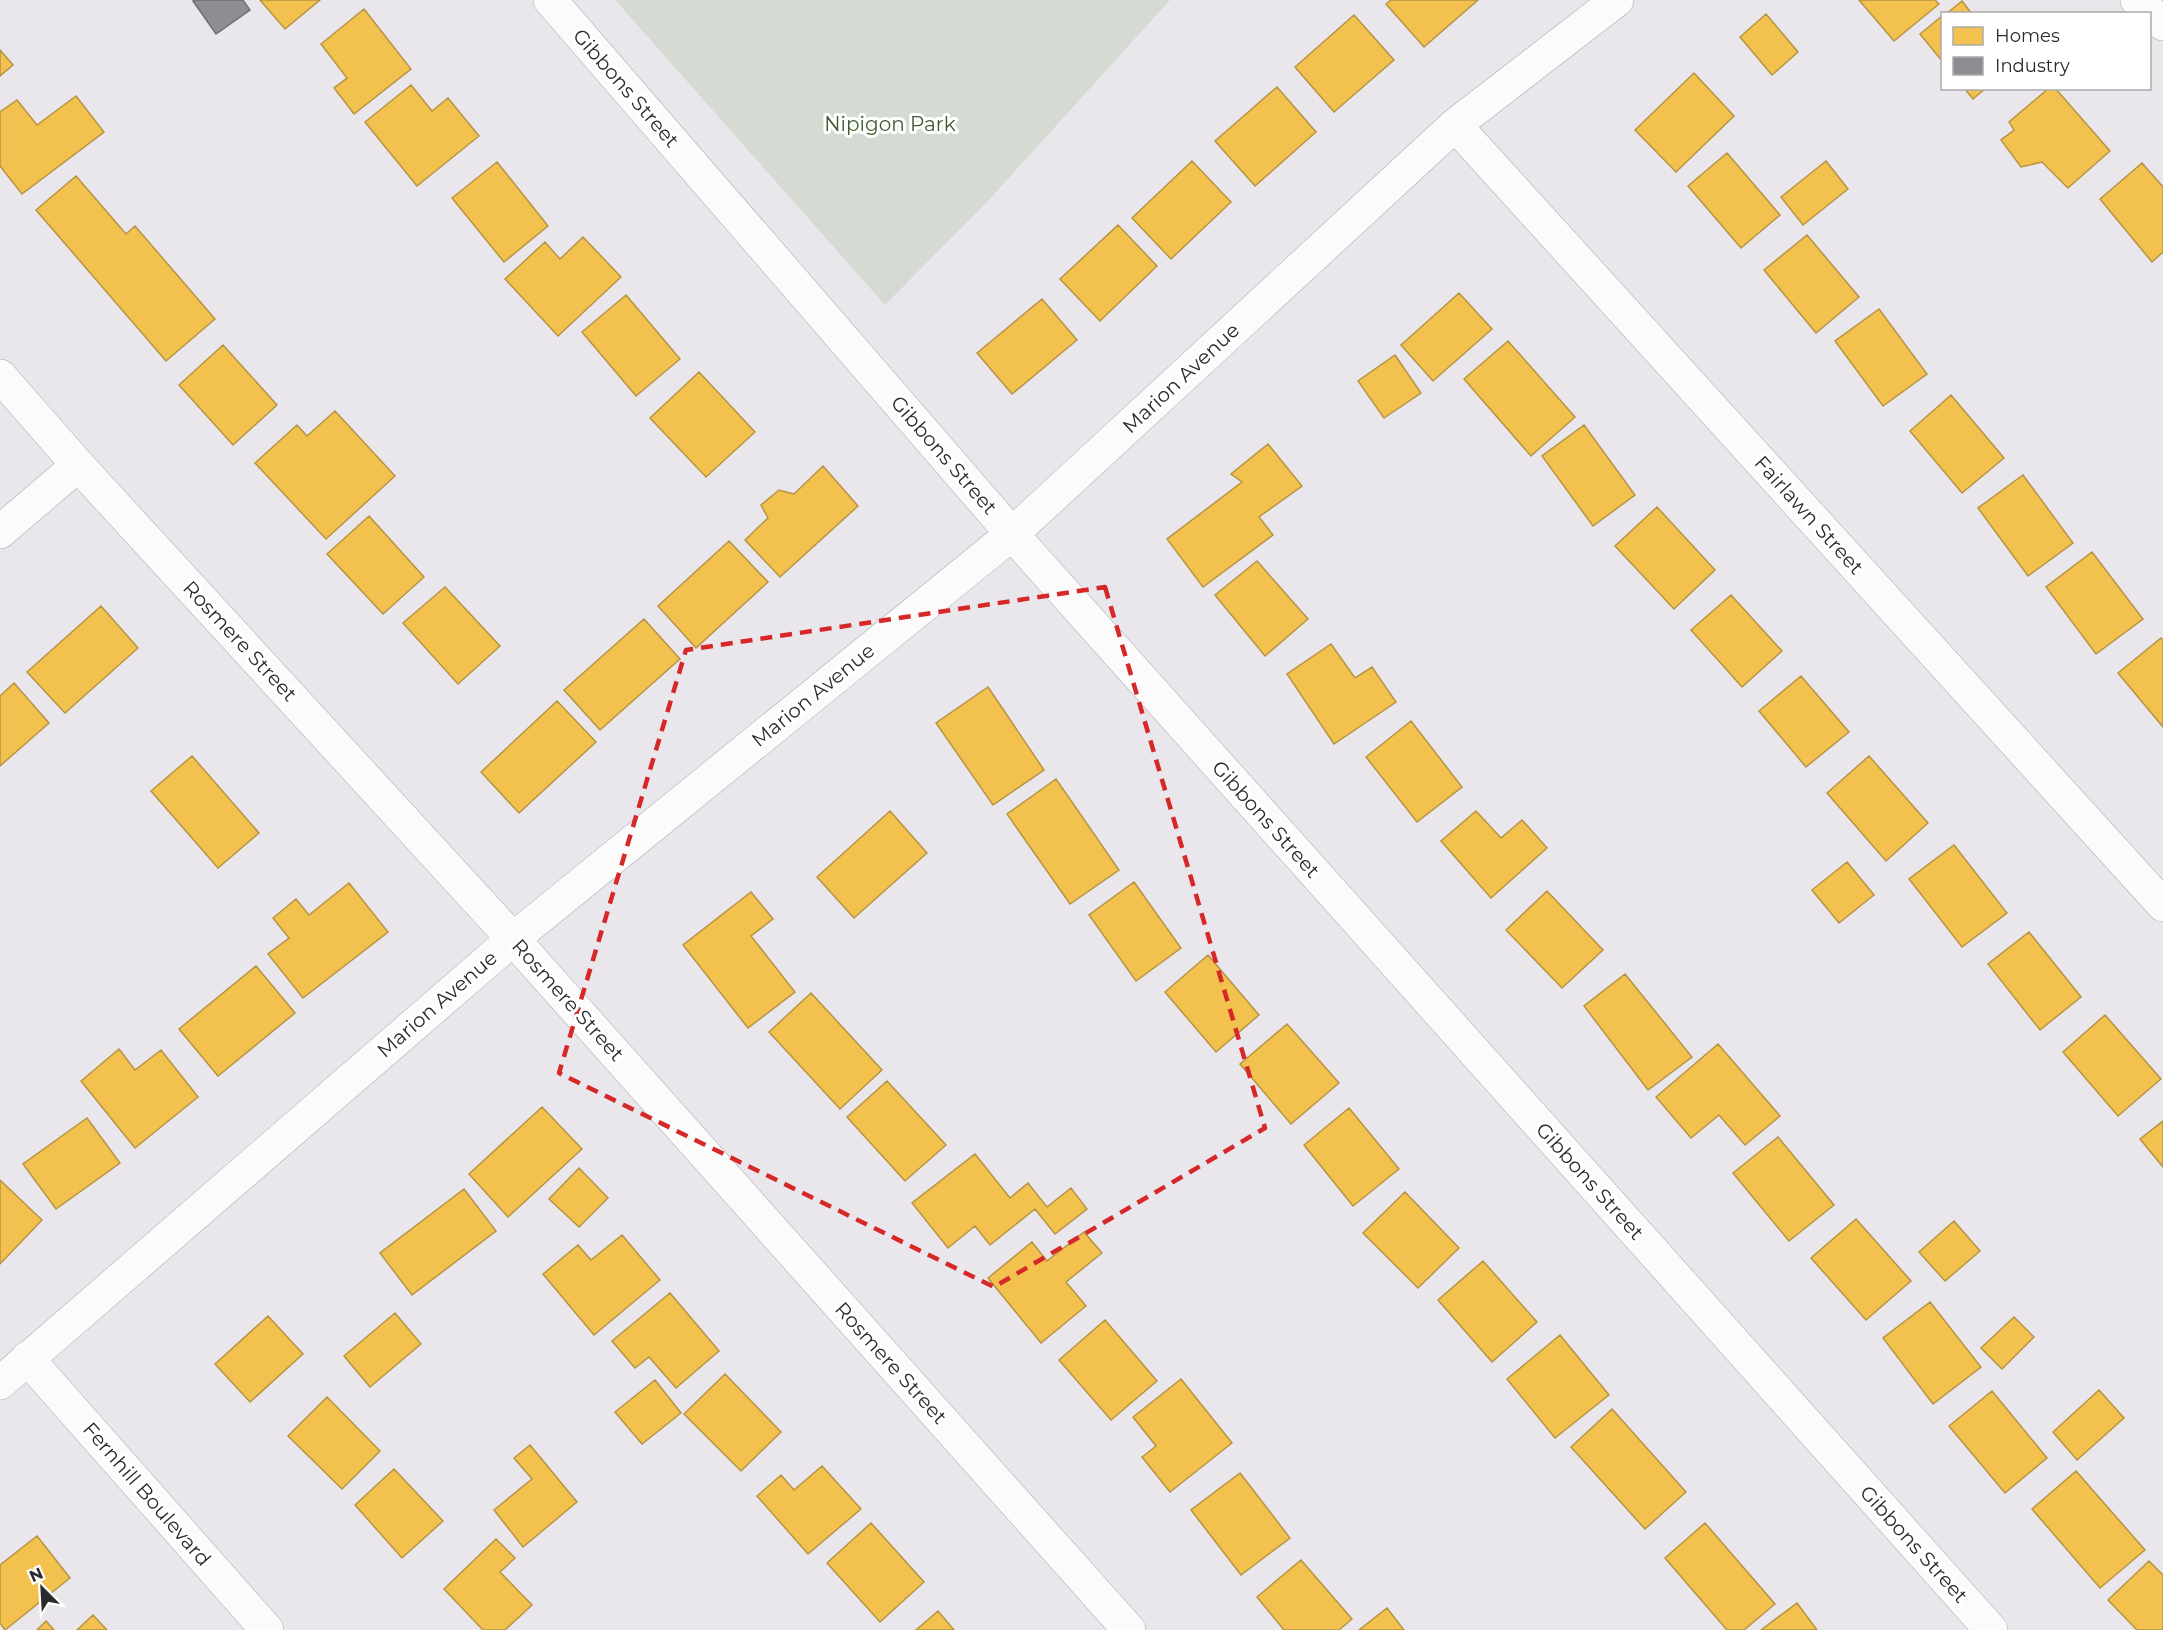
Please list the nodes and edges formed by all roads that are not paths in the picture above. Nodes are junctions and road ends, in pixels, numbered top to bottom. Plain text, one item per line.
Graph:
1 (550, 0) edge
2 (1617, 0) edge
3 (2137, 0) edge
4 (2150, 12) edge
5 (2151, 13) edge
6 (2163, 24) edge
7 (1455, 125) junction
8 (0, 376) edge
9 (78, 465) junction
10 (0, 532) edge
11 (1012, 534) junction
12 (2163, 905) edge
13 (513, 939) junction
14 (27, 1358) junction
15 (0, 1383) edge
16 (267, 1630) edge
17 (1128, 1630) edge
18 (1991, 1630) edge

1 - 11 street, Gibbons Street
2 - 7 street, Marion Avenue
3 - 4 street
5 - 6 street
7 - 11 street, Marion Avenue
7 - 12 street, Fairlawn Street
8 - 9 street, Rosmere Street
9 - 10 street
9 - 13 street, Rosmere Street
11 - 13 street, Marion Avenue
11 - 18 street, Gibbons Street
13 - 14 street, Marion Avenue
13 - 17 street, Rosmere Street
14 - 15 street, Marion Avenue
14 - 16 street, Fernhill Boulevard

